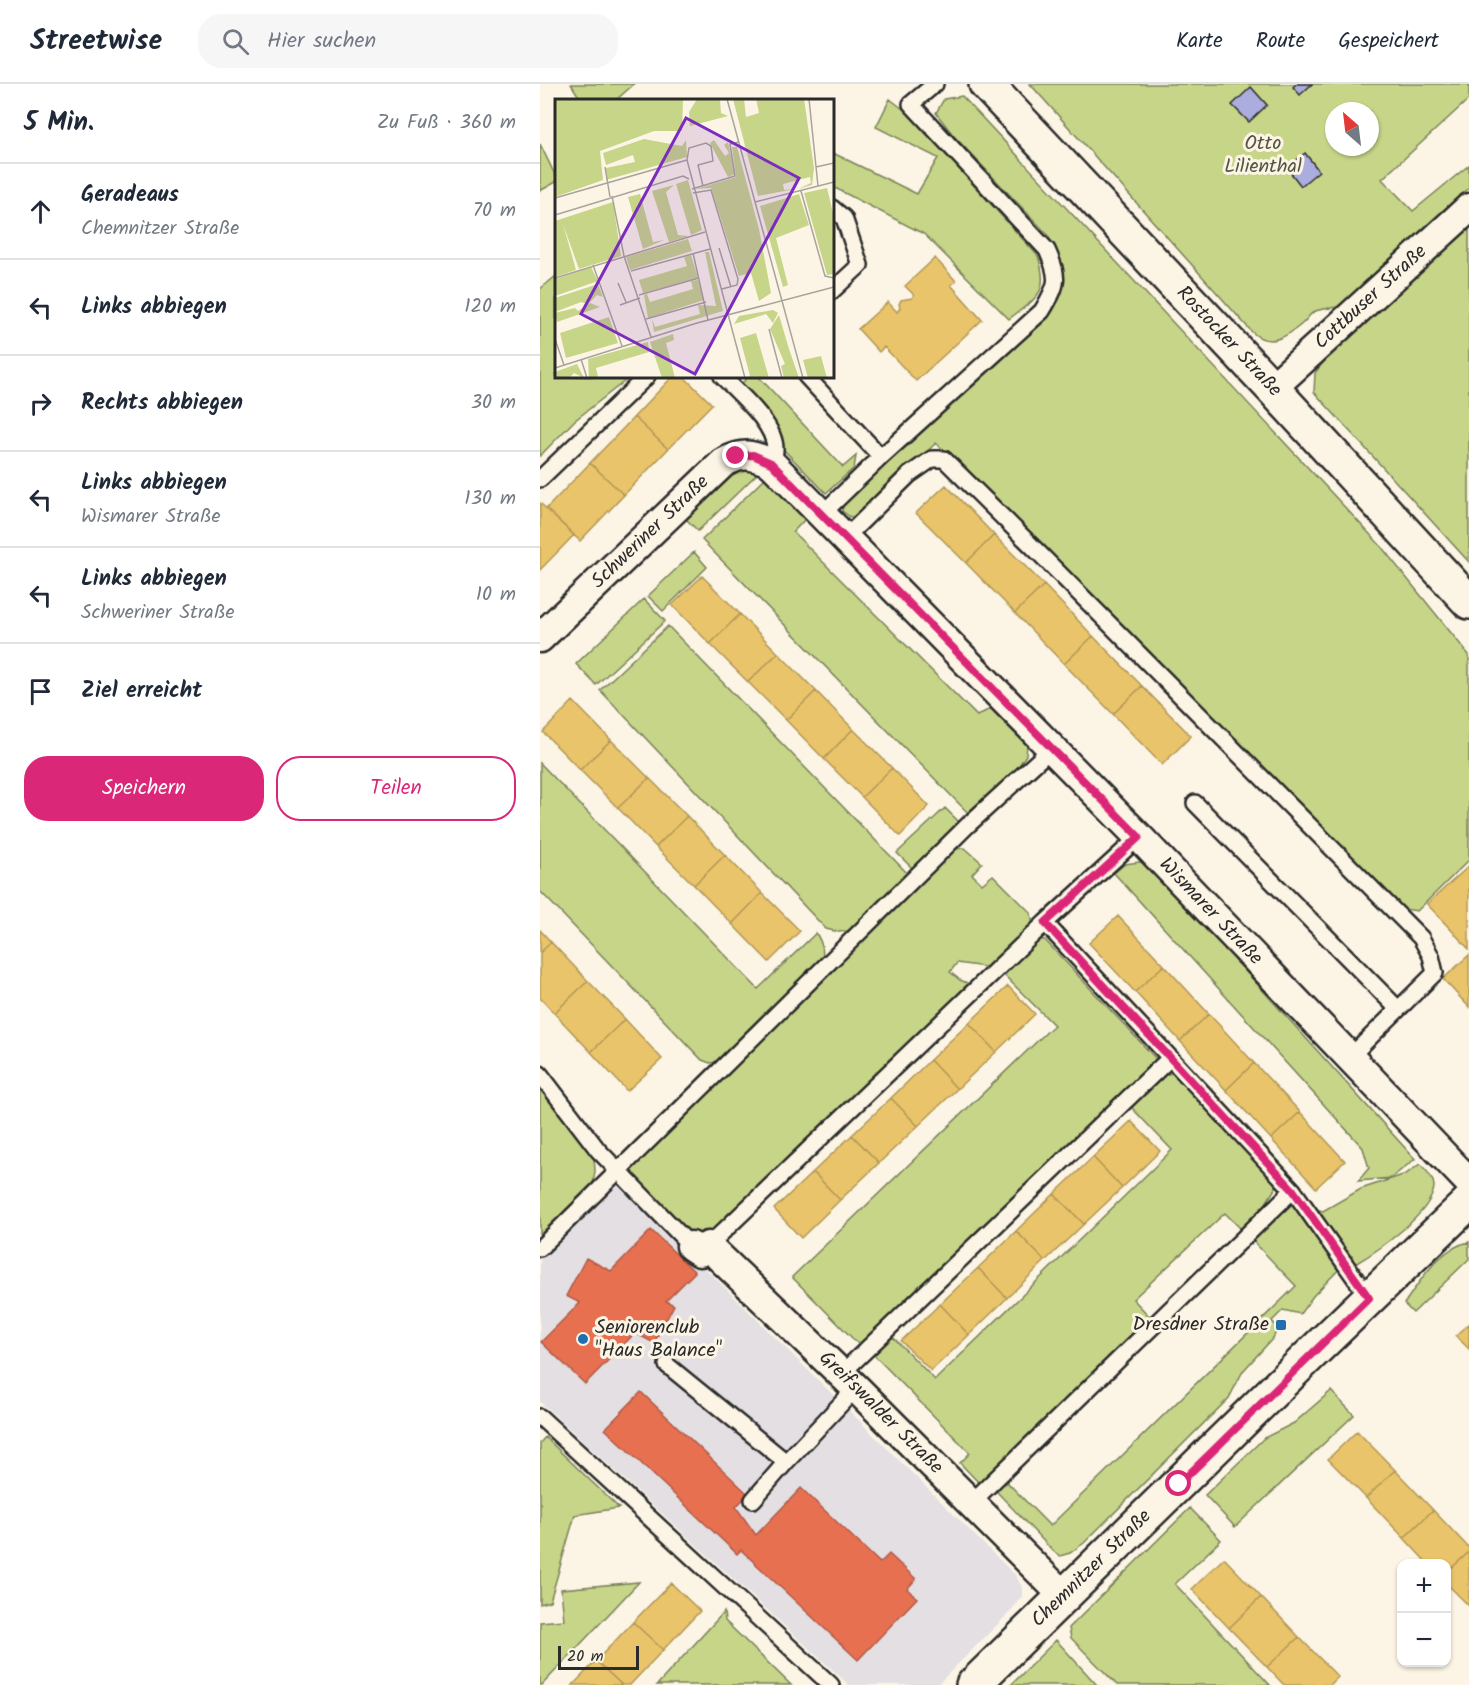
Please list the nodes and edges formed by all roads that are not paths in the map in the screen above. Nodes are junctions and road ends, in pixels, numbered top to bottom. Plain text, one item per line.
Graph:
1 (935, 84) edge
2 (986, 84) edge
3 (1469, 208) edge
4 (834, 210) edge
5 (834, 289) edge
6 (645, 378) edge
7 (724, 378) edge
8 (808, 378) edge
9 (1272, 388) junction
10 (881, 457) junction
11 (771, 463) junction
12 (540, 479) edge
13 (821, 515) junction
14 (845, 538) junction
15 (1469, 602) edge
16 (540, 638) edge
17 (1052, 748) junction
18 (1195, 803) dead end
19 (1139, 837) junction
20 (1045, 923) junction
21 (1398, 1009) junction
22 (1350, 1057) junction
23 (1169, 1059) junction
24 (540, 1074) edge
25 (617, 1172) junction
26 (1469, 1182) edge
27 (1293, 1190) junction
28 (1469, 1202) edge
29 (700, 1246) junction
30 (540, 1248) edge
31 (1369, 1298) junction
32 (668, 1365) dead end
33 (849, 1381) junction
34 (540, 1416) edge
35 (786, 1462) junction
36 (753, 1500) dead end
37 (972, 1502) junction
38 (1064, 1596) junction
39 (831, 1685) edge
40 (973, 1685) edge

1 - 10 lane
2 - 9 street, Rostocker Straße
3 - 9 street, Cottbuser Straße
4 - 5 lane
6 - 12 lane
7 - 11 lane
8 - 10 lane
9 - 15 street, Rostocker Straße
10 - 13 lane
11 - 13 street, Wismarer Straße
11 - 16 street, Schweriner Straße
13 - 14 street, Wismarer Straße
14 - 17 street, Wismarer Straße
14 - 21 lane
17 - 19 street, Wismarer Straße
17 - 25 lane
18 - 21 lane
19 - 20 lane
19 - 22 street, Wismarer Straße
20 - 23 lane
20 - 29 lane
21 - 22 lane
22 - 26 street, Wismarer Straße
23 - 27 lane
23 - 33 lane
24 - 25 lane
25 - 29 lane
25 - 30 lane
27 - 31 lane
27 - 37 lane
28 - 31 street, Chemnitzer Straße
29 - 33 street, Greifswalder Straße
31 - 38 street, Chemnitzer Straße
32 - 35 lane
33 - 35 lane
33 - 37 street, Greifswalder Straße
34 - 39 lane
35 - 36 lane
37 - 38 street, Greifswalder Straße
38 - 40 street, Chemnitzer Straße

